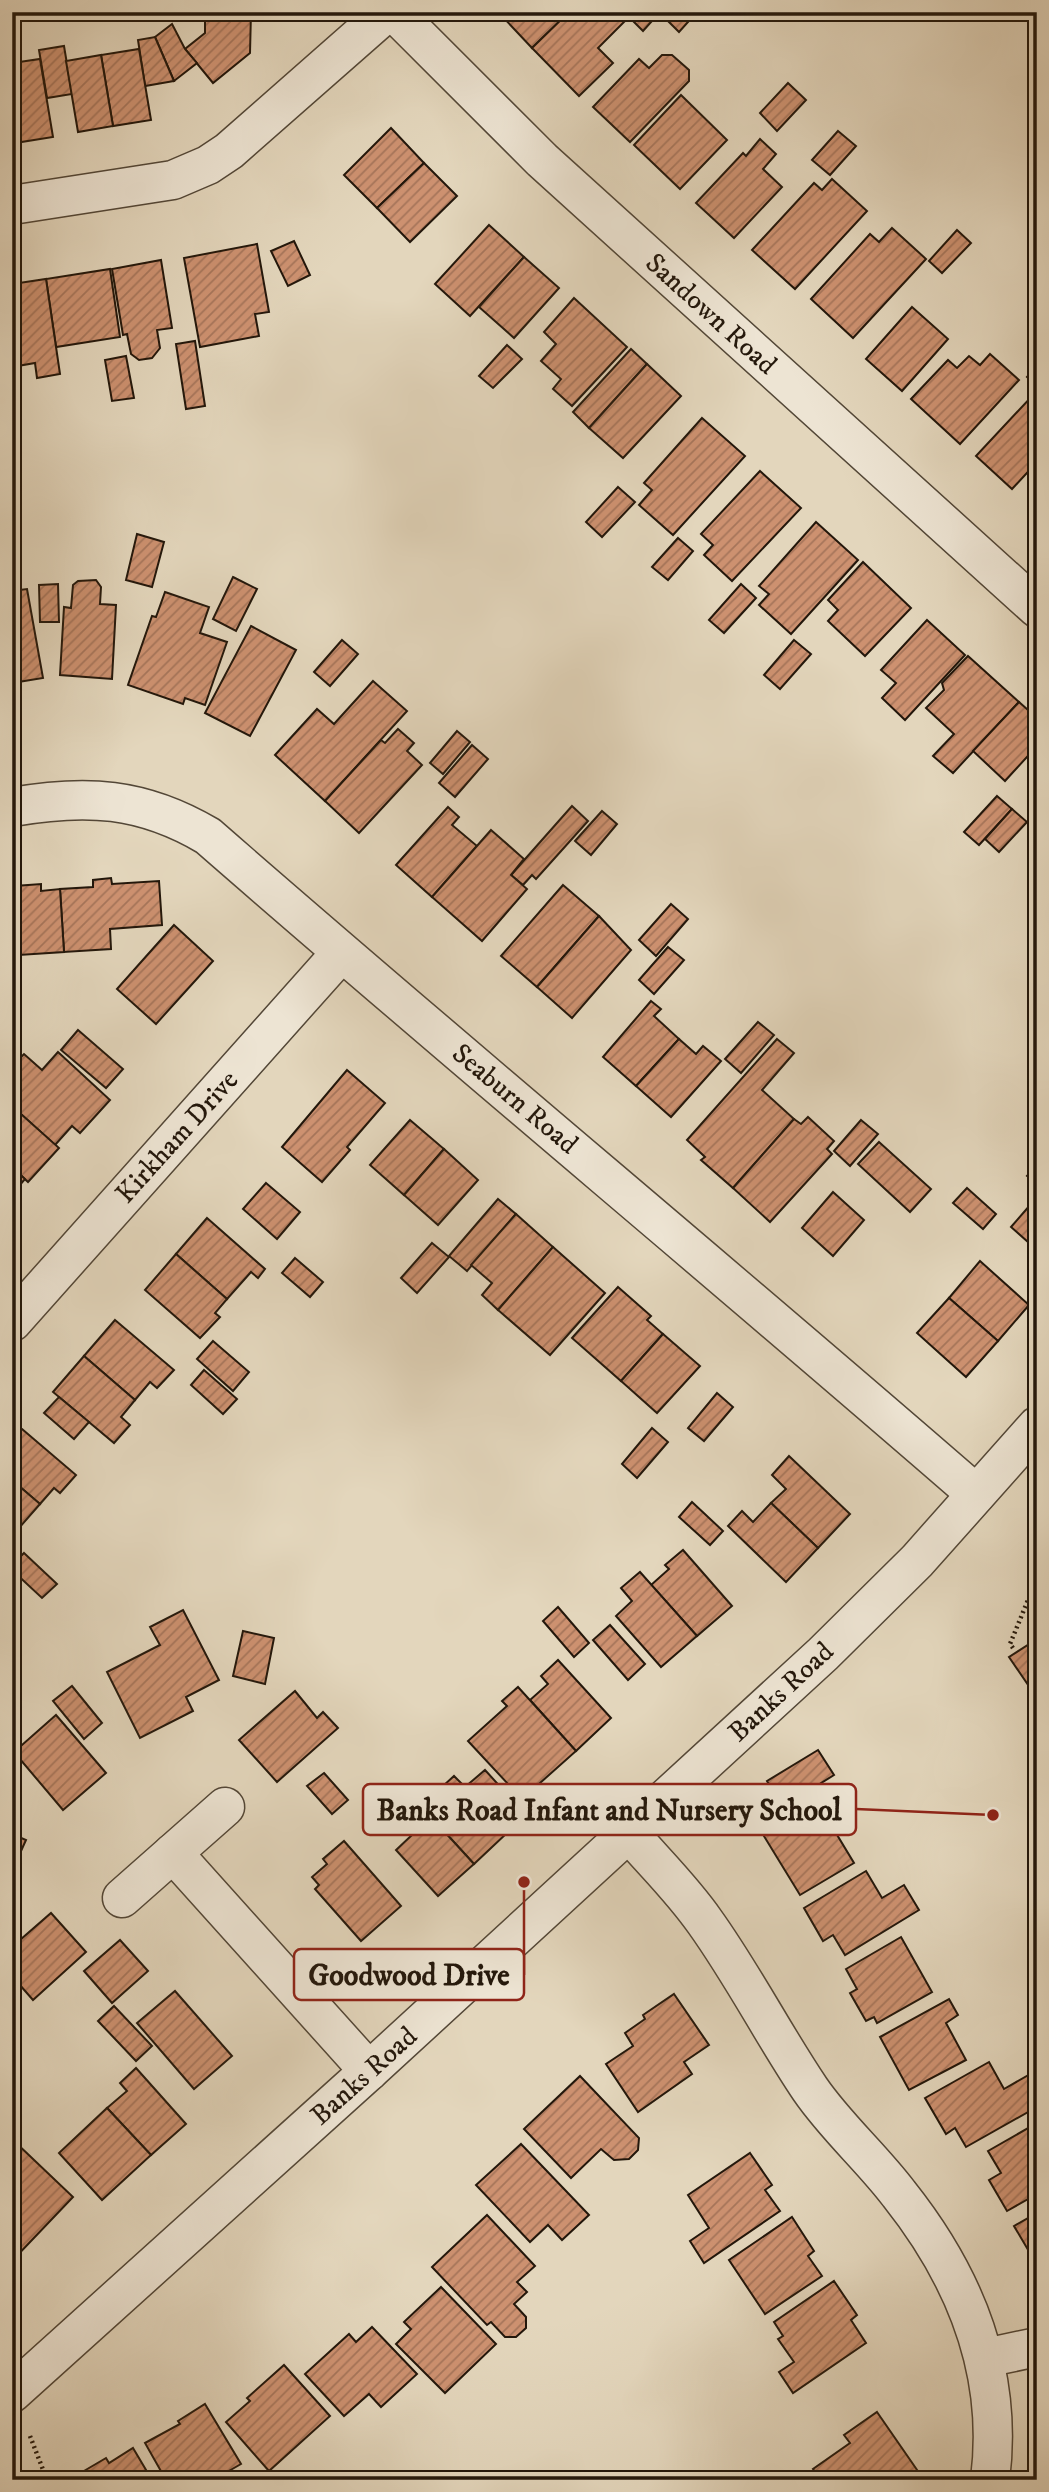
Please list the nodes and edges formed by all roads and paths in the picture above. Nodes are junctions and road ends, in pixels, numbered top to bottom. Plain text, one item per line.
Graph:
1 (387, 12) edge
2 (394, 12) edge
3 (12, 205) edge
4 (1037, 608) edge
5 (12, 807) edge
6 (341, 953) junction
7 (12, 1322) edge
8 (1037, 1426) edge
9 (976, 1494) junction
10 (1037, 1578) edge
11 (1013, 1648) dead end
12 (225, 1807) dead end
13 (629, 1833) junction
14 (173, 1853) junction
15 (122, 1898) dead end
16 (369, 2071) junction
17 (1037, 2347) edge
18 (985, 2358) junction
19 (12, 2393) edge
20 (990, 2480) edge

1 - 3 street
2 - 4 street, Sandown Road
5 - 6 street, Seaburn Road
6 - 7 street, Kirkham Drive
6 - 9 street, Seaburn Road
8 - 9 street, Banks Road
9 - 13 street, Banks Road
10 - 11 path
12 - 14 street
13 - 16 street, Banks Road
13 - 18 street
14 - 15 street
14 - 16 street
16 - 19 street, Banks Road
17 - 18 street
18 - 20 street

